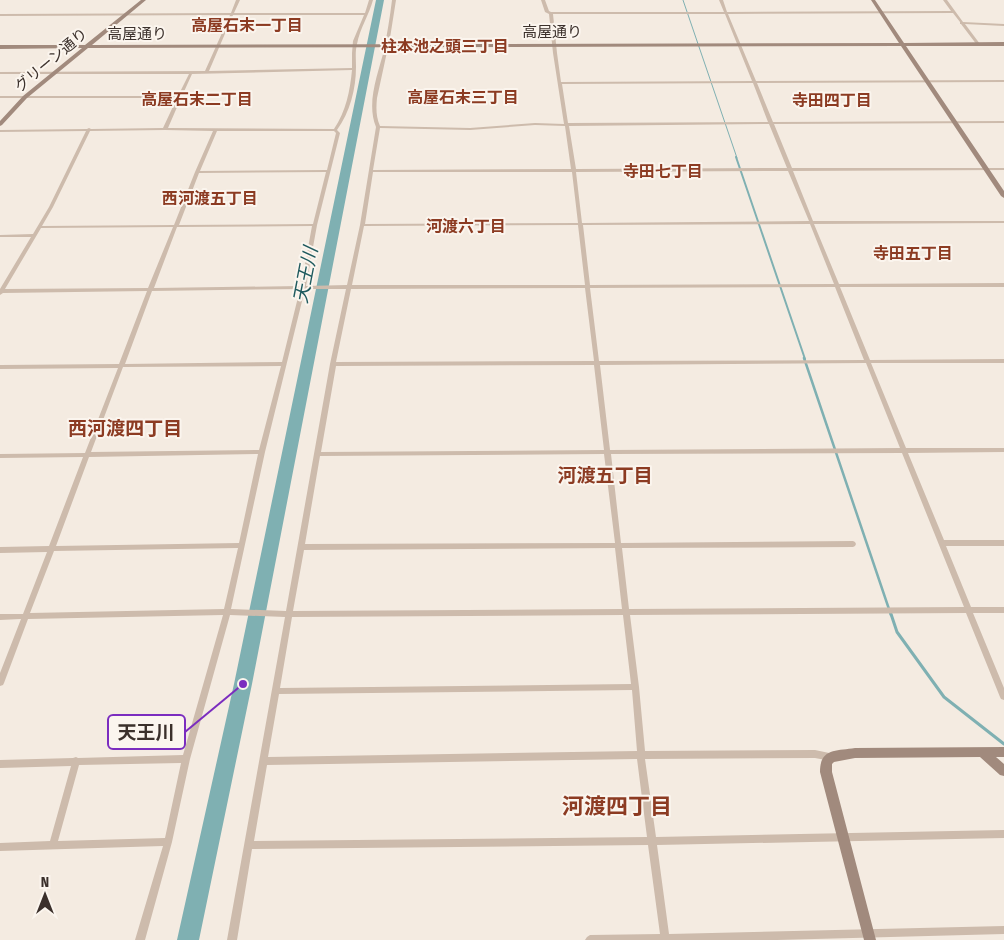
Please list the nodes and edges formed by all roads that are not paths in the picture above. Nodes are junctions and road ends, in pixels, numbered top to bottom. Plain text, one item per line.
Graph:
1 (144, 0) edge
2 (238, 0) edge
3 (371, 0) edge
4 (394, 0) edge
5 (543, 0) edge
6 (721, 0) edge
7 (873, 0) edge
8 (945, 0) edge
9 (726, 12) junction
10 (880, 12) junction
11 (953, 12) junction
12 (551, 13) junction
13 (127, 14) junction
14 (232, 14) junction
15 (365, 14) junction
16 (0, 15) edge
17 (961, 23) junction
18 (1004, 25) edge
19 (903, 44) junction
20 (978, 44) junction
21 (1004, 44) edge
22 (384, 45) junction
23 (554, 45) junction
24 (740, 45) junction
25 (0, 47) edge
26 (86, 47) junction
27 (216, 47) junction
28 (354, 47) junction
29 (354, 70) junction
30 (207, 72) junction
31 (0, 73) edge
32 (55, 73) junction
33 (192, 73) junction
34 (1004, 81) edge
35 (755, 82) junction
36 (927, 82) junction
37 (560, 83) junction
38 (0, 97) edge
39 (25, 97) junction
40 (180, 98) junction
41 (955, 122) junction
42 (1004, 122) edge
43 (772, 123) junction
44 (0, 124) edge
45 (568, 125) junction
46 (378, 127) junction
47 (89, 129) junction
48 (165, 129) junction
49 (216, 129) junction
50 (335, 130) junction
51 (0, 131) edge
52 (1004, 168) edge
53 (790, 169) junction
54 (986, 169) junction
55 (328, 171) junction
56 (371, 171) junction
57 (574, 171) junction
58 (196, 172) junction
59 (1004, 196) edge
60 (1004, 222) edge
61 (812, 223) junction
62 (580, 224) junction
63 (177, 225) junction
64 (315, 225) junction
65 (362, 225) junction
66 (40, 227) junction
67 (33, 235) junction
68 (0, 236) edge
69 (1004, 285) edge
70 (838, 286) junction
71 (306, 287) junction
72 (346, 287) junction
73 (588, 287) junction
74 (150, 290) junction
75 (1, 292) edge
76 (1004, 361) edge
77 (869, 362) junction
78 (596, 363) junction
79 (284, 364) junction
80 (333, 364) junction
81 (0, 367) edge
82 (120, 367) junction
83 (1004, 450) edge
84 (905, 451) junction
85 (262, 452) junction
86 (606, 452) junction
87 (319, 454) junction
88 (0, 456) edge
89 (86, 456) junction
90 (942, 543) junction
91 (1004, 543) edge
92 (854, 544) dead end
93 (241, 546) junction
94 (617, 546) junction
95 (302, 547) junction
96 (0, 550) edge
97 (50, 550) junction
98 (1004, 610) edge
99 (969, 611) junction
100 (625, 612) junction
101 (227, 613) junction
102 (285, 613) junction
103 (0, 617) edge
104 (24, 617) junction
105 (0, 683) edge
106 (635, 687) junction
107 (276, 691) junction
108 (1004, 697) edge
109 (994, 752) edge
110 (641, 755) junction
111 (831, 757) junction
112 (186, 758) junction
113 (263, 761) junction
114 (76, 762) junction
115 (0, 764) edge
116 (1003, 771) edge
117 (1004, 834) edge
118 (843, 836) junction
119 (651, 841) junction
120 (168, 842) junction
121 (52, 845) junction
122 (249, 845) junction
123 (0, 847) edge
124 (1004, 930) edge
125 (869, 936) edge
126 (665, 939) edge
127 (140, 940) edge
128 (232, 940) edge
129 (590, 940) edge

1 - 13 street, グリーン通り
2 - 14 street
3 - 15 street
4 - 22 street
5 - 12 street
6 - 9 street
7 - 10 street
8 - 11 street
9 - 10 street
9 - 12 street
9 - 24 street
10 - 11 street
10 - 19 street
11 - 17 street
12 - 23 street
13 - 14 street
13 - 16 street
13 - 26 street, グリーン通り
14 - 15 street
14 - 27 street
15 - 28 street
17 - 18 street
17 - 20 street
19 - 20 street, 高屋通り
19 - 24 street, 高屋通り
19 - 36 street
20 - 21 street, 高屋通り
22 - 23 street, 高屋通り
22 - 28 street, 高屋通り
22 - 46 street
23 - 24 street, 高屋通り
23 - 37 street
24 - 35 street
25 - 26 street, 高屋通り
26 - 27 street, 高屋通り
26 - 32 street, グリーン通り
27 - 28 street, 高屋通り
27 - 30 street
28 - 29 street
29 - 30 street
29 - 50 street
30 - 33 street
31 - 32 street
32 - 33 street
32 - 39 street, グリーン通り
33 - 40 street
34 - 36 street
35 - 36 street
35 - 37 street
35 - 43 street
36 - 41 street
37 - 45 street
38 - 39 street
39 - 40 street
39 - 44 street, グリーン通り
40 - 48 street
41 - 42 street
41 - 43 street
41 - 54 street
43 - 45 street
43 - 53 street
45 - 46 street
45 - 57 street
46 - 56 street
47 - 48 street
47 - 51 street
47 - 66 street
48 - 49 street
49 - 50 street
49 - 58 street
50 - 55 street
52 - 54 street
53 - 54 street
53 - 57 street
53 - 61 street
54 - 59 street
55 - 58 street
55 - 64 street
56 - 57 street
56 - 65 street
57 - 62 street
58 - 63 street
60 - 61 street
61 - 62 street
61 - 70 street
62 - 65 street
62 - 73 street
63 - 64 street
63 - 66 street
63 - 74 street
64 - 71 street
65 - 72 street
66 - 67 street
67 - 68 street
67 - 75 street
69 - 70 street
70 - 73 street
70 - 77 street
71 - 72 street
71 - 74 street
71 - 79 street
72 - 73 street
72 - 80 street
73 - 78 street
74 - 75 street
74 - 82 street
76 - 77 street
77 - 78 street
77 - 84 street
78 - 80 street
78 - 86 street
79 - 82 street
79 - 85 street
80 - 87 street
81 - 82 street
82 - 89 street
83 - 84 street
84 - 86 street
84 - 90 street
85 - 89 street
85 - 93 street
86 - 87 street
86 - 94 street
87 - 95 street
88 - 89 street
89 - 97 street
90 - 91 street
90 - 99 street
92 - 94 street
93 - 97 street
93 - 101 street
94 - 95 street
94 - 100 street
95 - 102 street
96 - 97 street
97 - 104 street
98 - 99 street
99 - 100 street
99 - 108 street
100 - 102 street
100 - 106 street
101 - 102 street
101 - 104 street
101 - 112 street
102 - 107 street
103 - 104 street
104 - 105 street
106 - 107 street
106 - 110 street
107 - 113 street
109 - 111 street
109 - 116 street
110 - 111 street
110 - 113 street
110 - 119 street
111 - 118 street
112 - 114 street
112 - 120 street
113 - 122 street
114 - 115 street
114 - 121 street
117 - 118 street
118 - 119 street
118 - 125 street
119 - 122 street
119 - 126 street
120 - 121 street
120 - 127 street
121 - 123 street
122 - 128 street
124 - 125 street
125 - 126 street
126 - 129 street

